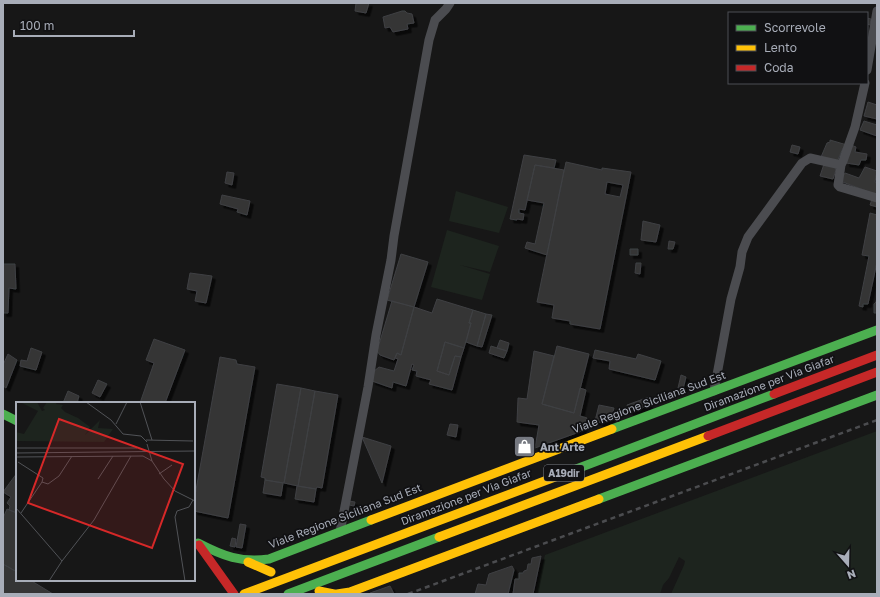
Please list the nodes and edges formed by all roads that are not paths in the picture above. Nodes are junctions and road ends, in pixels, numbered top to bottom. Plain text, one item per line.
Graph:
1 (450, 3) edge
2 (877, 11) edge
3 (868, 64) edge
4 (865, 84) edge
5 (841, 165) junction
6 (877, 198) edge
7 (877, 330) edge
8 (877, 355) edge
9 (877, 372) edge
10 (714, 391) junction
11 (877, 395) edge
12 (3, 414) edge
13 (16, 420) edge
14 (340, 532) junction
15 (196, 541) edge
16 (248, 562) junction
17 (271, 572) dead end
18 (319, 591) dead end
19 (248, 593) edge
20 (234, 594) edge
21 (288, 594) edge
22 (334, 594) edge
23 (338, 594) edge

1 - 14 street
2 - 3 street
4 - 5 street
5 - 6 street
5 - 10 street
7 - 10 main road, Viale Regione Siciliana Sud Est
8 - 19 main road, Diramazione per Via Giafar / A19dir
9 - 21 main road, A19dir
10 - 14 main road, Viale Regione Siciliana Sud Est
11 - 23 main road
12 - 13 main road
14 - 16 main road, Viale Regione Siciliana Sud Est
15 - 16 main road, Viale Regione Siciliana Sud Est
15 - 20 main road
16 - 17 main road, Viale Regione Siciliana Sud Est
18 - 22 main road

